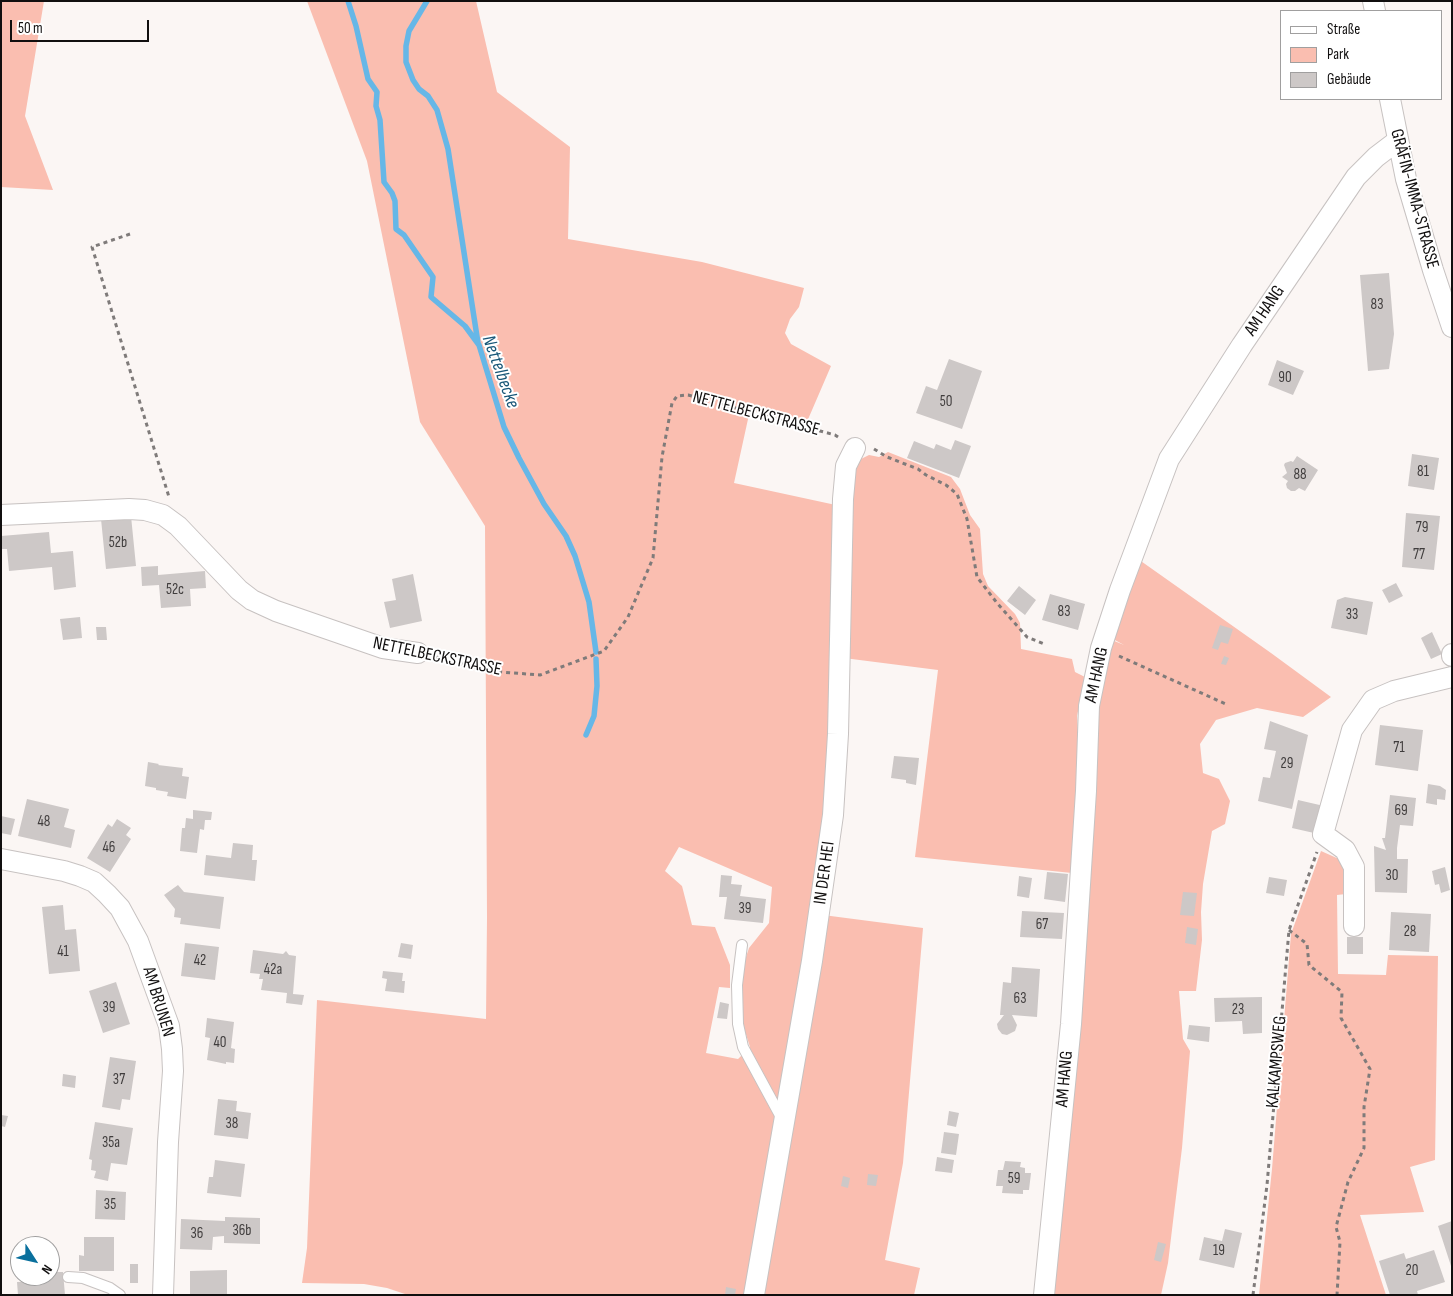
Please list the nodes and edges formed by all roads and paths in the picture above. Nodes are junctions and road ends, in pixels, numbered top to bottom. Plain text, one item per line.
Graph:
1 (1390, 100) edge
2 (1398, 141) junction
3 (130, 234) dead end
4 (1452, 327) edge
5 (862, 447) junction
6 (169, 498) dead end
7 (1, 516) edge
8 (1044, 644) dead end
9 (1101, 648) junction
10 (418, 653) joint
11 (1452, 677) edge
12 (1228, 705) dead end
13 (1323, 834) junction
14 (1, 859) edge
15 (1354, 926) dead end
16 (1289, 930) junction
17 (742, 945) dead end
18 (784, 1124) junction
19 (68, 1277) dead end
20 (120, 1295) edge
21 (162, 1295) edge
22 (754, 1295) edge
23 (1044, 1295) edge
24 (1253, 1295) edge
25 (1337, 1295) edge

1 - 2 street, GRÄFIN-IMMA-STRASSE
2 - 4 street, GRÄFIN-IMMA-STRASSE
2 - 9 street, AM HANG
3 - 6 path
5 - 8 path
5 - 10 path, NETTELBECKSTRASSE
5 - 18 street, IN DER HEI
7 - 10 street, NETTELBECKSTRASSE
9 - 12 path
9 - 23 street, AM HANG
11 - 13 street
13 - 15 street
13 - 16 path, KALKAMPSWEG
14 - 21 street, AM BRUNEN
16 - 24 path, KALKAMPSWEG
16 - 25 path
17 - 18 lane
18 - 22 street, IN DER HEI
19 - 20 lane

